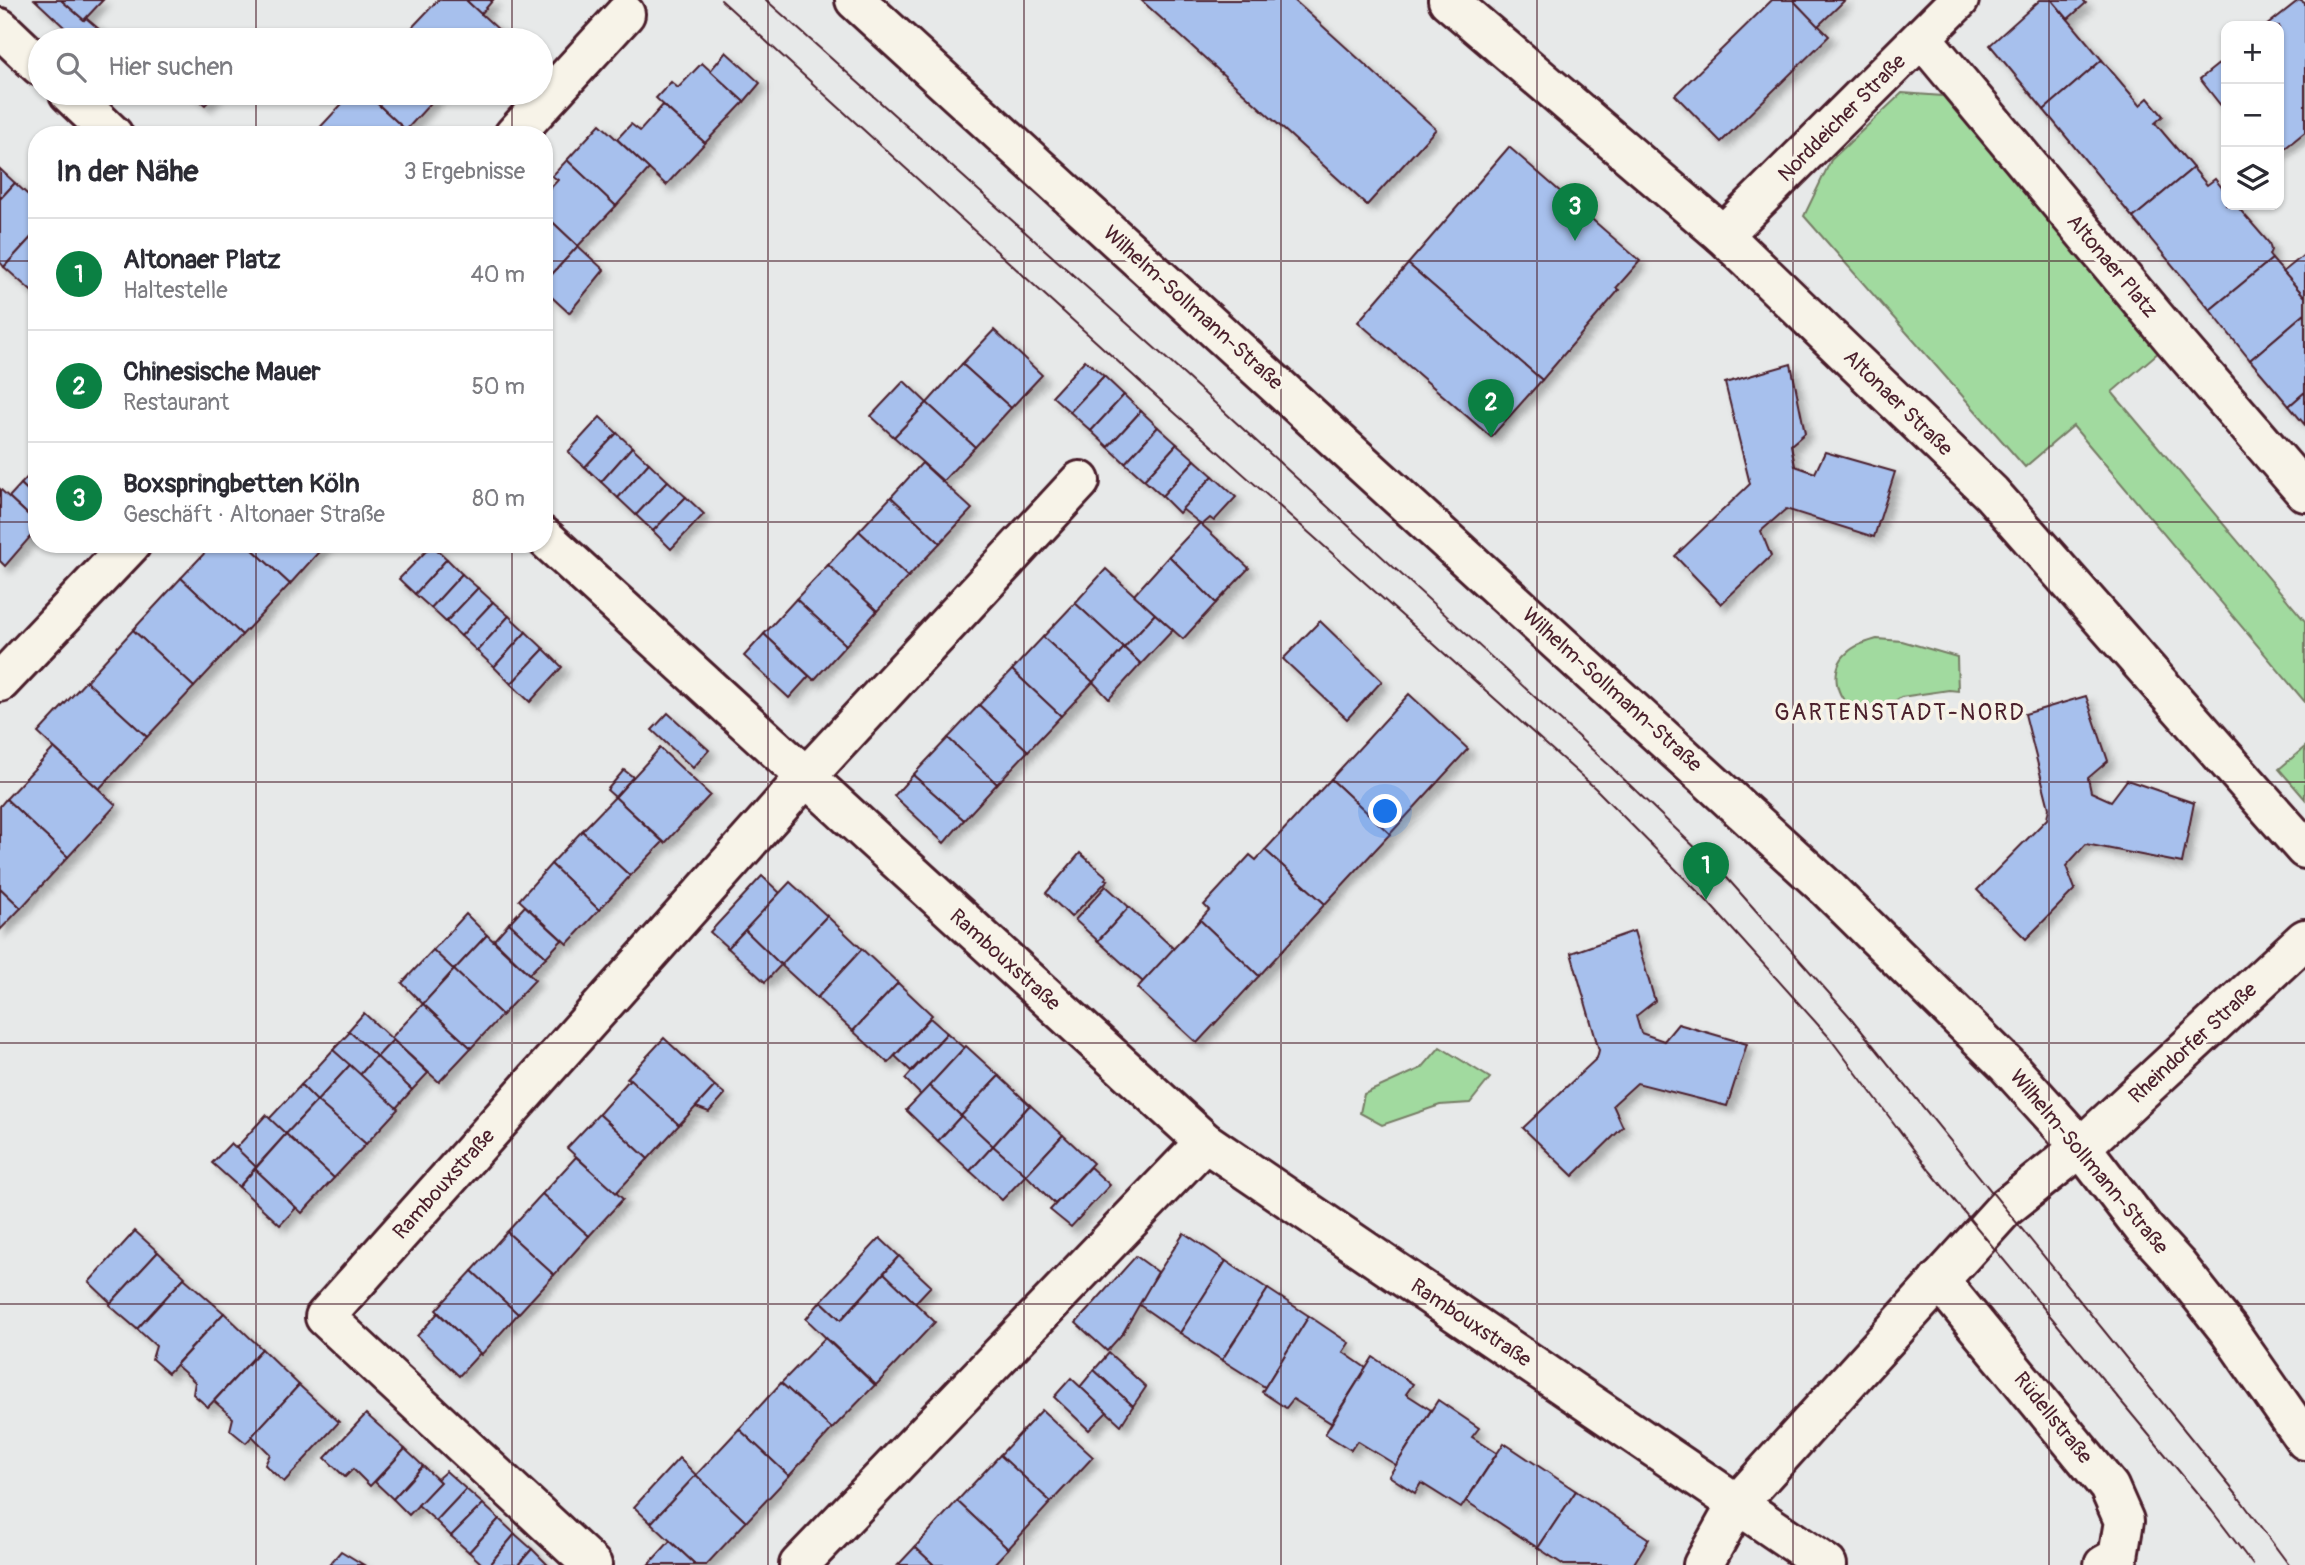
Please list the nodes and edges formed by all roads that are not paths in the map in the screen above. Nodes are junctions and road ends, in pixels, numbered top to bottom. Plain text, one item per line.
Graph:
1 (855, 0) edge
2 (1448, 0) edge
3 (1959, 0) edge
4 (625, 14) dead end
5 (0, 28) edge
6 (1922, 38) junction
7 (28, 55) edge
8 (553, 92) edge
9 (82, 105) edge
10 (542, 105) edge
11 (104, 126) edge
12 (522, 126) edge
13 (1723, 235) junction
14 (1080, 481) dead end
15 (2305, 492) edge
16 (553, 545) edge
17 (122, 553) edge
18 (0, 682) edge
19 (805, 778) junction
20 (2305, 849) edge
21 (2305, 939) edge
22 (1205, 1142) junction
23 (2081, 1147) junction
24 (1939, 1280) junction
25 (2305, 1440) edge
26 (1737, 1504) junction
27 (592, 1565) edge
28 (799, 1565) edge
29 (1703, 1565) edge
30 (1827, 1565) edge
31 (2104, 1565) edge

1 - 23 street, Wilhelm-Sollmann-Straße
2 - 13 street, Altonaer Straße
3 - 6 street, Norddeicher Straße
4 - 8 street
5 - 7 street
6 - 13 street, Norddeicher Straße
6 - 15 street, Altonaer Platz
9 - 11 street
10 - 12 street
13 - 20 street, Altonaer Straße
14 - 19 street, Rambouxstraße
16 - 19 street, Rambouxstraße
17 - 18 street
19 - 22 street, Rambouxstraße
19 - 27 street, Rambouxstraße
21 - 23 street, Rheindorfer Straße
22 - 26 street, Rambouxstraße
22 - 28 street
23 - 24 street
23 - 25 street, Wilhelm-Sollmann-Straße
24 - 26 street
24 - 31 street, Rüdellstraße
26 - 29 street
26 - 30 street

